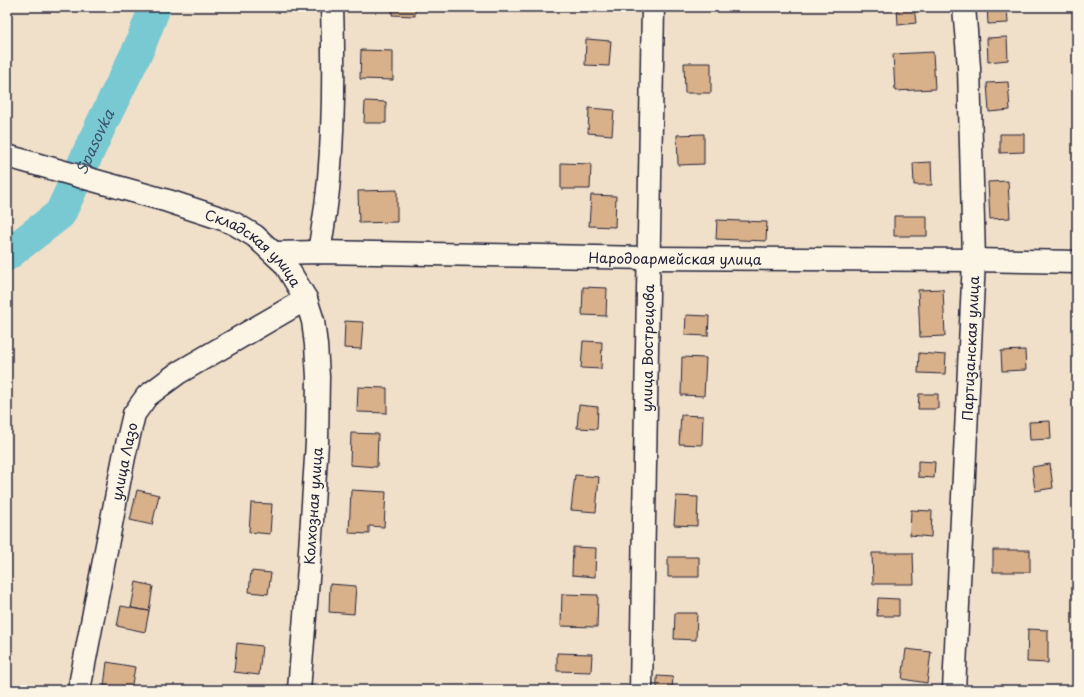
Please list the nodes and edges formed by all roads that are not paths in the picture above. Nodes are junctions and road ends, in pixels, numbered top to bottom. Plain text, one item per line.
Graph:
1 (332, 7) edge
2 (653, 7) edge
3 (964, 7) edge
4 (7, 156) edge
5 (320, 252) junction
6 (274, 253) junction
7 (649, 258) junction
8 (974, 260) junction
9 (1077, 262) edge
10 (306, 299) junction
11 (313, 321) joint
12 (79, 690) edge
13 (299, 690) edge
14 (641, 690) edge
15 (954, 690) edge

1 - 5 street
2 - 7 street, улица Вострецова
3 - 8 street, Партизанская улица
4 - 6 street, Складская улица
5 - 6 street, Народоармейская улица
5 - 7 street, Народоармейская улица
6 - 10 street, Складская улица
7 - 8 street, Народоармейская улица
7 - 14 street, улица Вострецова
8 - 9 street, Народоармейская улица
8 - 15 street, Партизанская улица
10 - 11 street, Складская улица
10 - 12 street, улица Лазо
11 - 13 street, Колхозная улица

